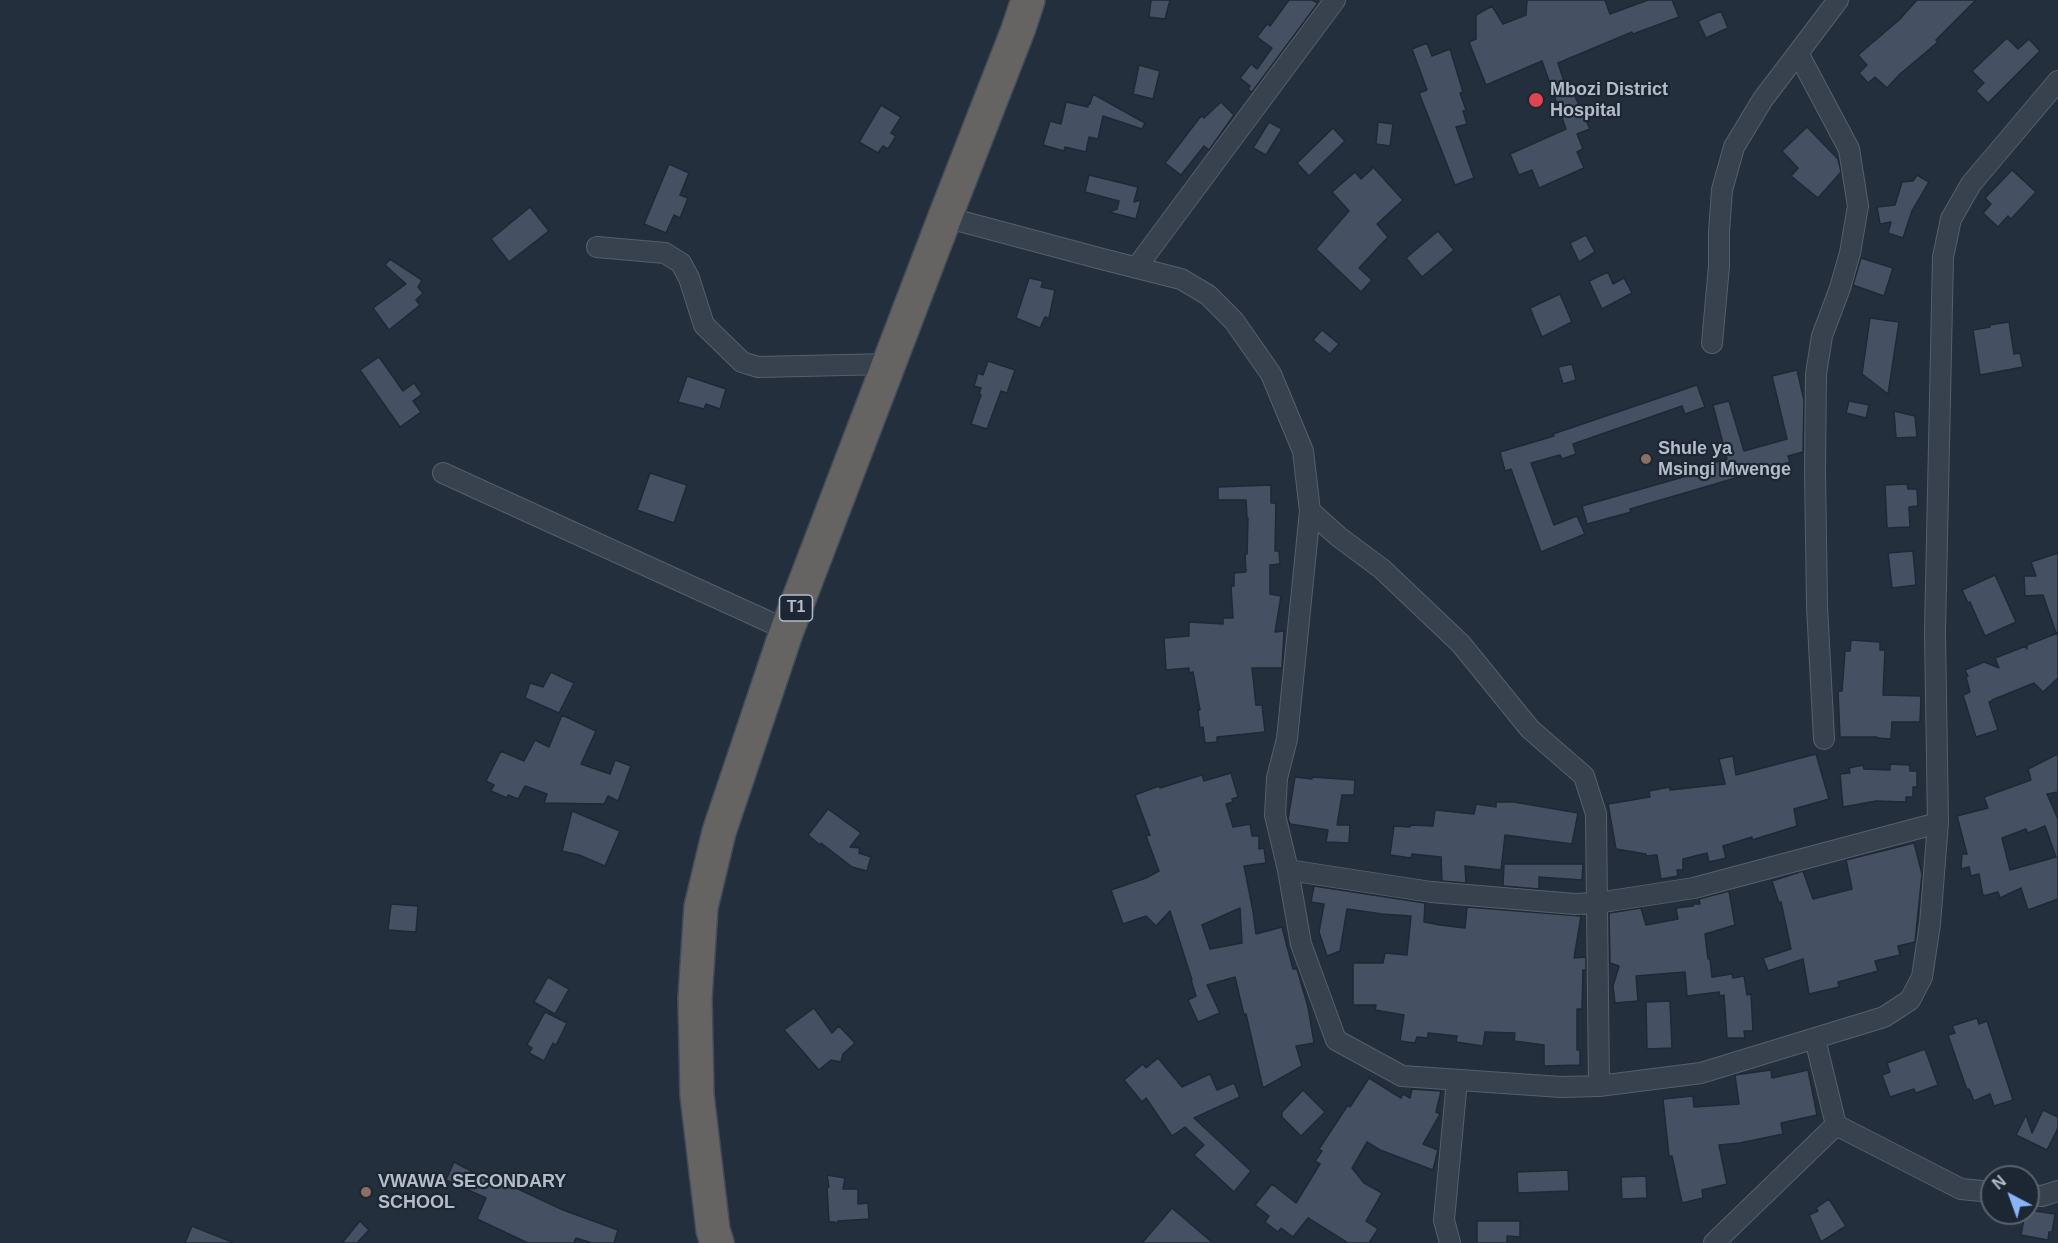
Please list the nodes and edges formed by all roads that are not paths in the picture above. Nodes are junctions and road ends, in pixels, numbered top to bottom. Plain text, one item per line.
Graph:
1 (1028, 0) edge
2 (1335, 0) edge
3 (1838, 0) edge
4 (1798, 53) junction
5 (2058, 81) edge
6 (945, 217) junction
7 (597, 247) dead end
8 (1136, 268) junction
9 (1712, 343) dead end
10 (889, 364) junction
11 (443, 473) dead end
12 (1310, 511) junction
13 (787, 630) junction
14 (1824, 739) dead end
15 (1938, 823) junction
16 (1288, 870) junction
17 (1597, 903) junction
18 (1815, 1039) junction
19 (1457, 1080) junction
20 (1599, 1086) junction
21 (1836, 1125) junction
22 (1980, 1191) edge
23 (2058, 1191) edge
24 (2040, 1196) edge
25 (717, 1243) edge
26 (1449, 1243) edge
27 (1714, 1243) edge

1 - 6 highway, T1
2 - 8 street
3 - 4 street
4 - 9 street
4 - 14 street
5 - 15 street
6 - 8 street
6 - 10 highway, T1
7 - 10 street
8 - 12 street
10 - 13 highway, T1
11 - 13 street
12 - 16 street
12 - 17 street
13 - 25 highway, T1
15 - 17 street
15 - 18 street
16 - 17 street
16 - 19 street
17 - 20 street
18 - 20 street
18 - 21 street
19 - 20 street
19 - 26 street
21 - 22 street
21 - 27 street
23 - 24 street

